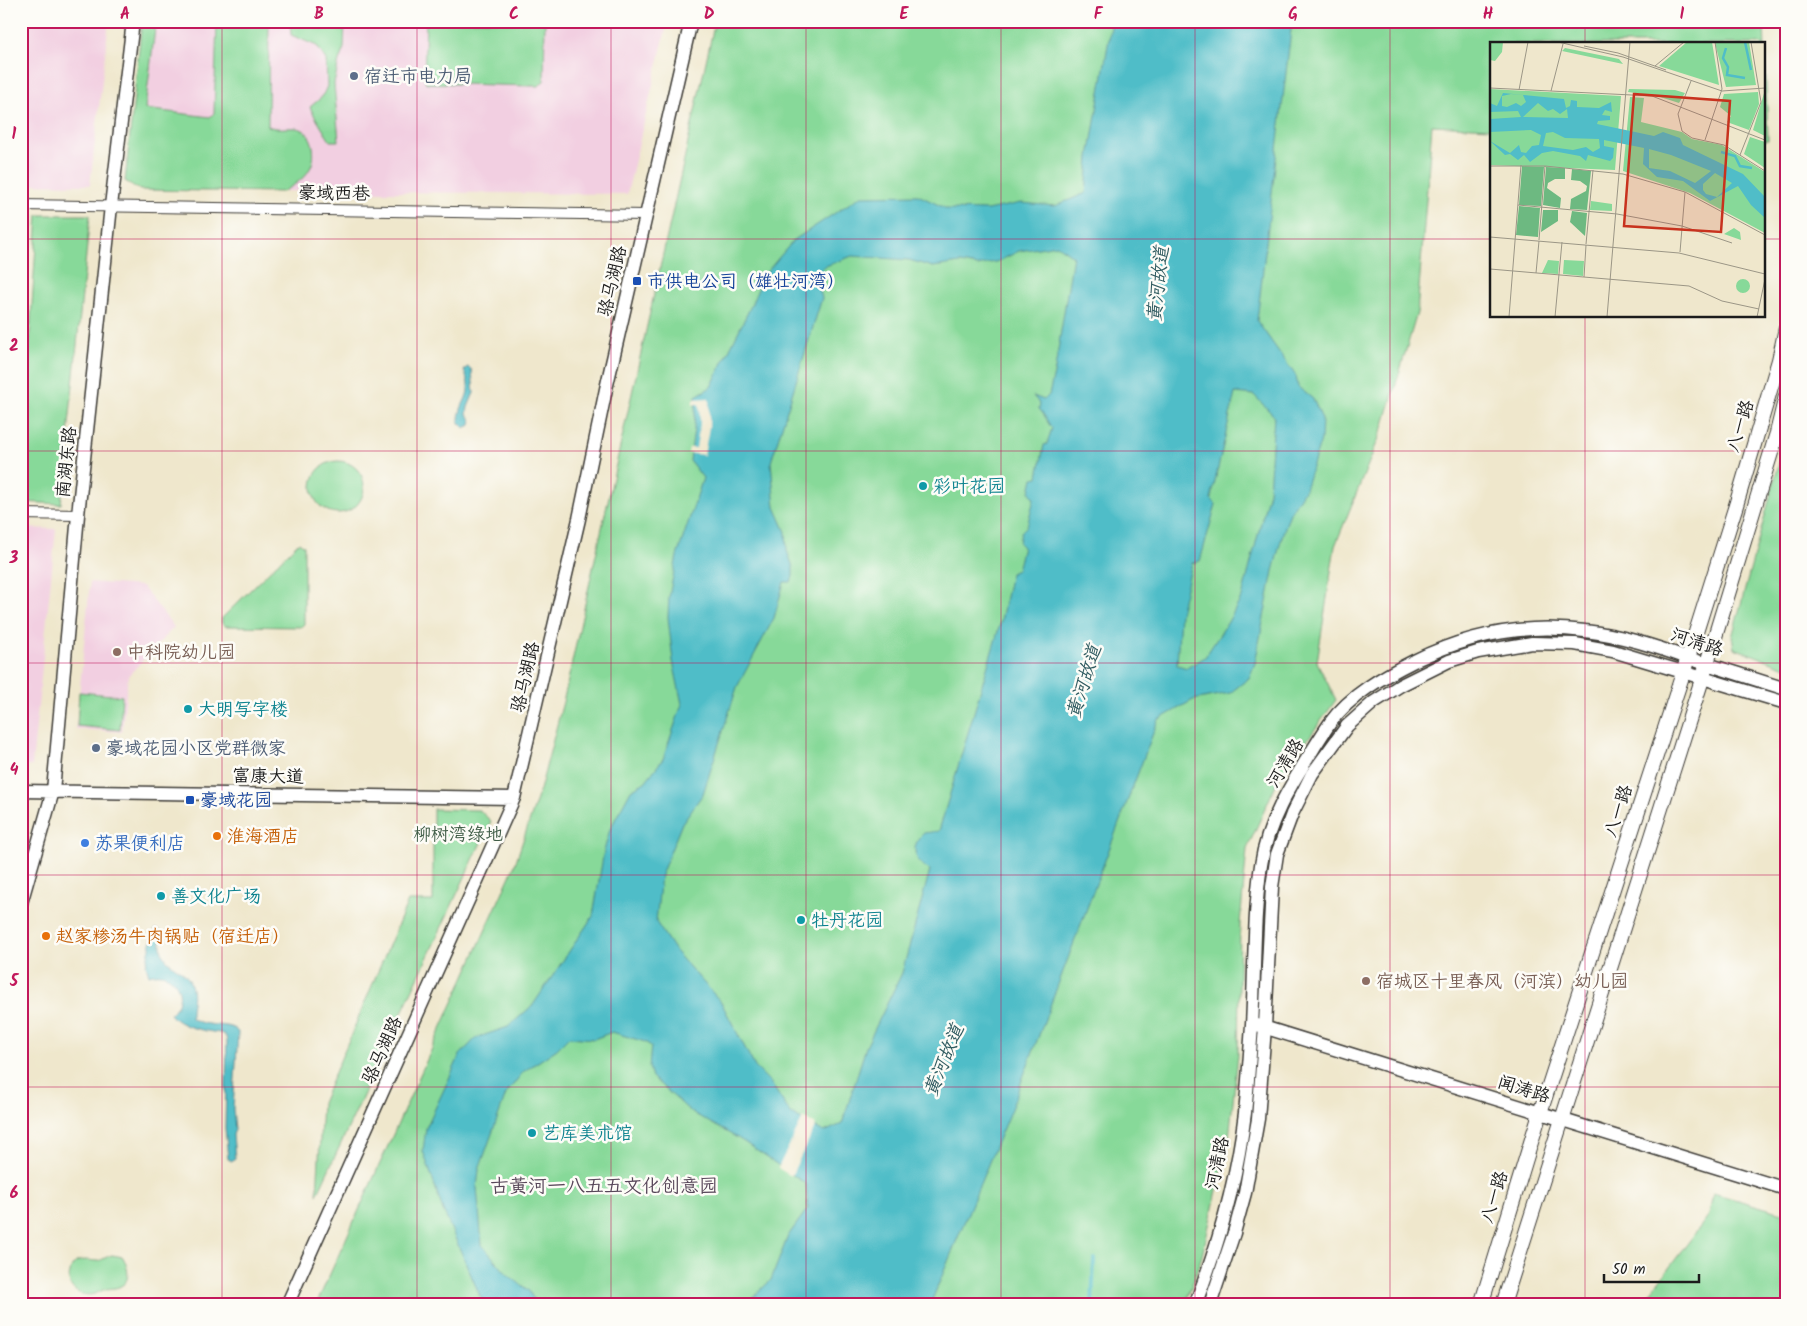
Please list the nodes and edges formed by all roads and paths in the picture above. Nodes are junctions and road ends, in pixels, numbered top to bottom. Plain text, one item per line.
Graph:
1 (133, 21) edge
2 (691, 21) edge
3 (21, 205) edge
4 (111, 206) junction
5 (645, 215) junction
6 (1786, 328) edge
7 (1786, 396) edge
8 (21, 514) edge
9 (78, 515) junction
10 (1688, 658) junction
11 (1707, 664) junction
12 (1684, 672) junction
13 (1703, 678) junction
14 (1786, 689) edge
15 (1786, 703) edge
16 (21, 790) edge
17 (52, 791) junction
18 (514, 798) junction
19 (21, 903) edge
20 (1252, 1024) junction
21 (1265, 1027) junction
22 (1540, 1112) junction
23 (1561, 1118) junction
24 (1786, 1189) edge
25 (287, 1305) edge
26 (1194, 1305) edge
27 (1210, 1305) edge
28 (1481, 1305) edge
29 (1503, 1305) edge

1 - 4 street, 南湖东路
2 - 5 street, 骆马湖路
3 - 4 street, 豪域西巷
4 - 5 street, 豪域西巷
4 - 9 street, 南湖东路
5 - 18 street, 骆马湖路
6 - 10 main road, 八一路
7 - 11 main road, 八一路
8 - 9 street
9 - 17 street, 南湖东路
10 - 11 street, 河清路
10 - 12 main road, 八一路
10 - 20 street, 河清路
11 - 13 main road, 八一路
11 - 14 street, 河清路
12 - 13 street, 河清路
12 - 21 street, 河清路
12 - 22 main road, 八一路
13 - 15 street, 河清路
13 - 23 main road, 八一路
16 - 17 street, 富康大道
17 - 18 street, 富康大道
17 - 19 street, 南湖东路
18 - 25 street, 骆马湖路
20 - 21 street, 闻涛路
20 - 26 street, 河清路
21 - 22 street, 闻涛路
21 - 27 street, 河清路
22 - 23 street, 闻涛路
22 - 28 main road, 八一路
23 - 24 street, 闻涛路
23 - 29 main road, 八一路

